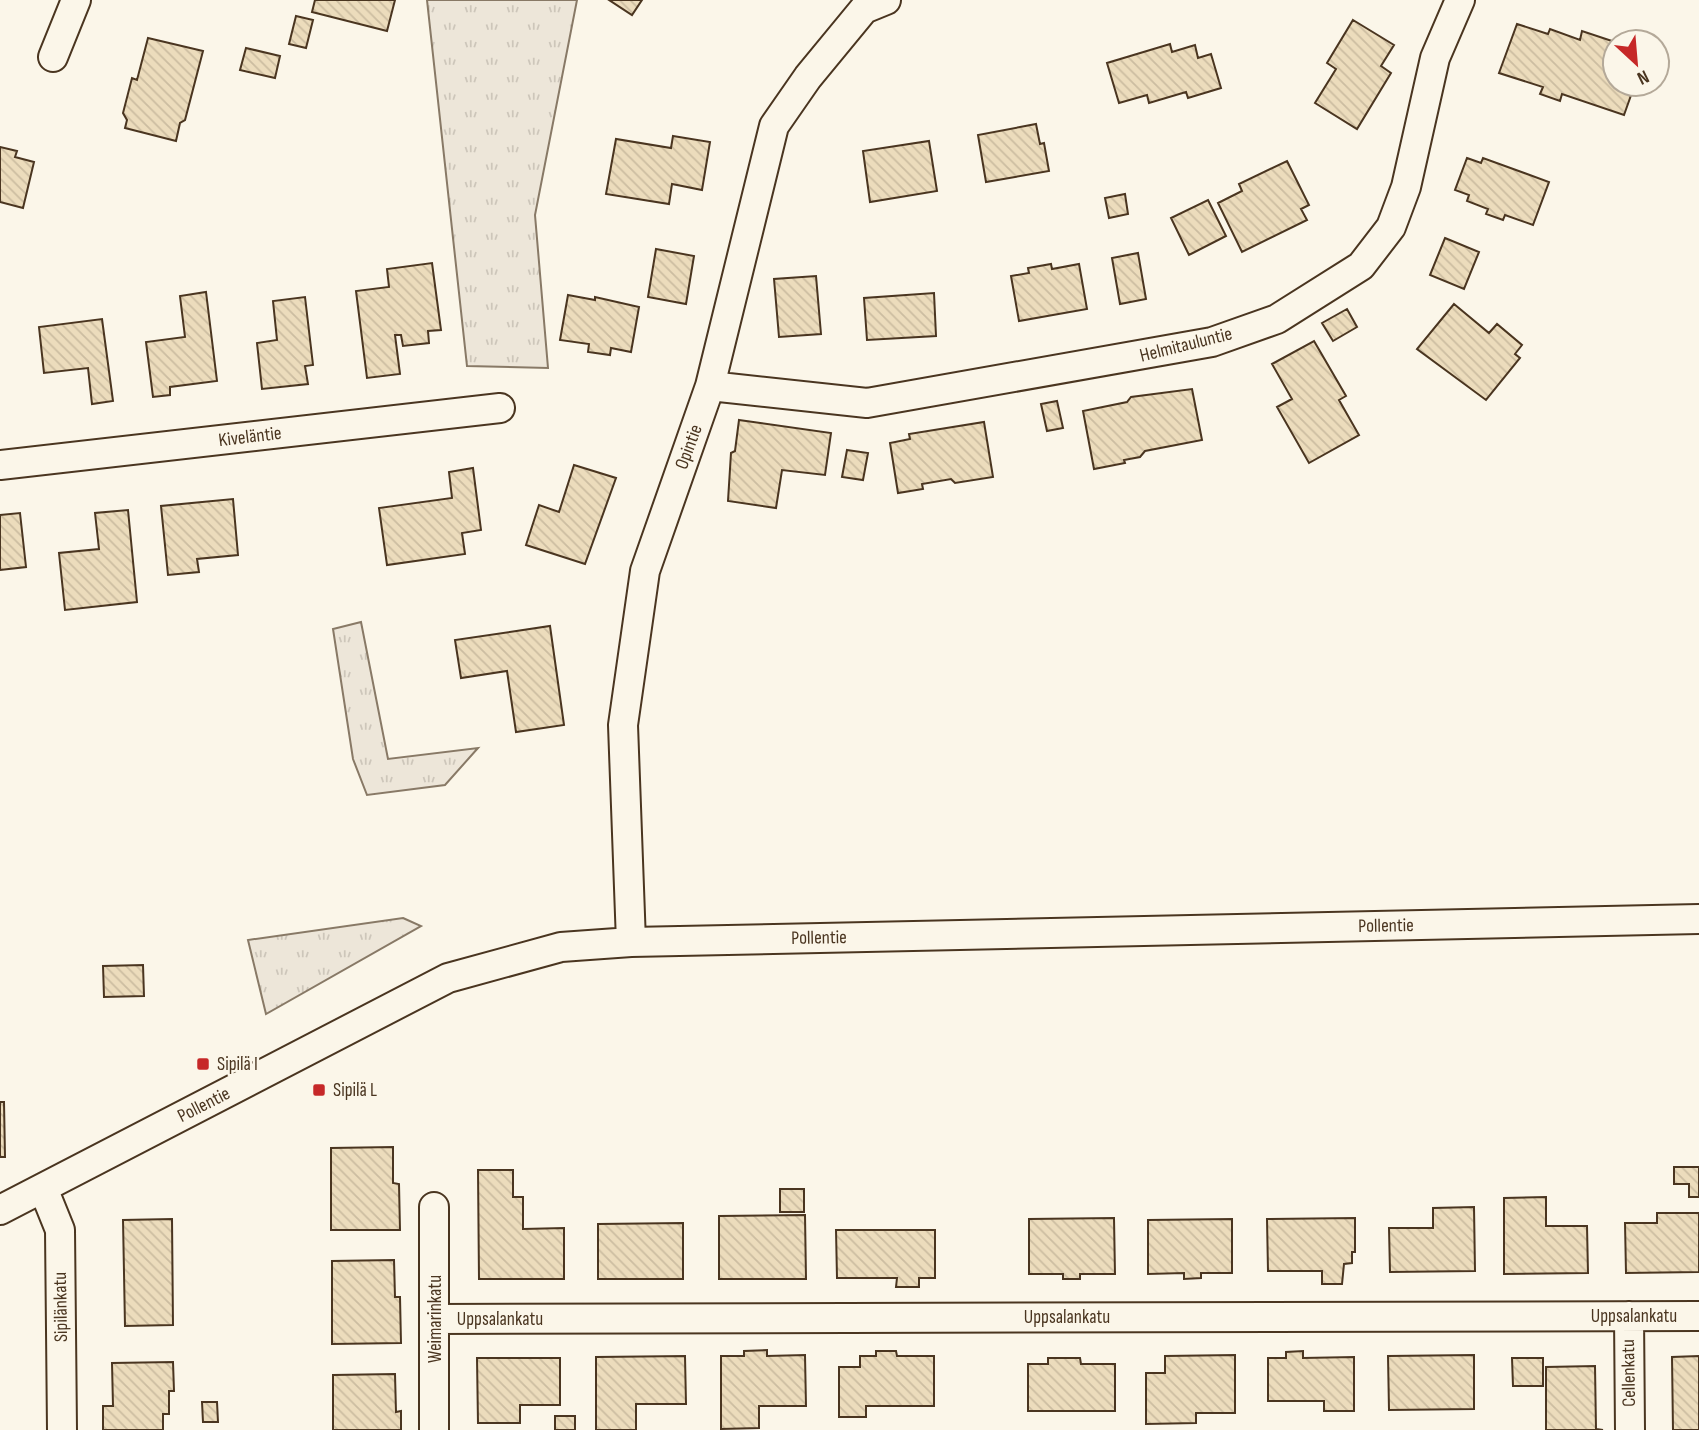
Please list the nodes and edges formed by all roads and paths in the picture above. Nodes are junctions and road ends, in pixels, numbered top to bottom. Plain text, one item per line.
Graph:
1 (76, 0) edge
2 (886, 0) edge
3 (1460, 0) edge
4 (53, 58) dead end
5 (710, 386) junction
6 (500, 408) dead end
7 (0, 465) edge
8 (1699, 919) edge
9 (631, 942) junction
10 (43, 1188) junction
11 (434, 1208) dead end
12 (0, 1210) edge
13 (1629, 1316) junction
14 (1699, 1316) edge
15 (435, 1319) junction
16 (62, 1430) edge
17 (434, 1430) edge
18 (1630, 1430) edge

1 - 4 street
2 - 5 street, Opintie
3 - 5 street, Helmitauluntie
5 - 9 street, Opintie
6 - 7 street, Kiveläntie
8 - 9 street, Pollentie
9 - 10 street, Pollentie
10 - 12 street, Pollentie
10 - 16 street, Sipilänkatu
11 - 15 street, Weimarinkatu
13 - 14 street, Uppsalankatu
13 - 15 street, Uppsalankatu
13 - 18 street, Cellenkatu
15 - 17 street, Weimarinkatu

